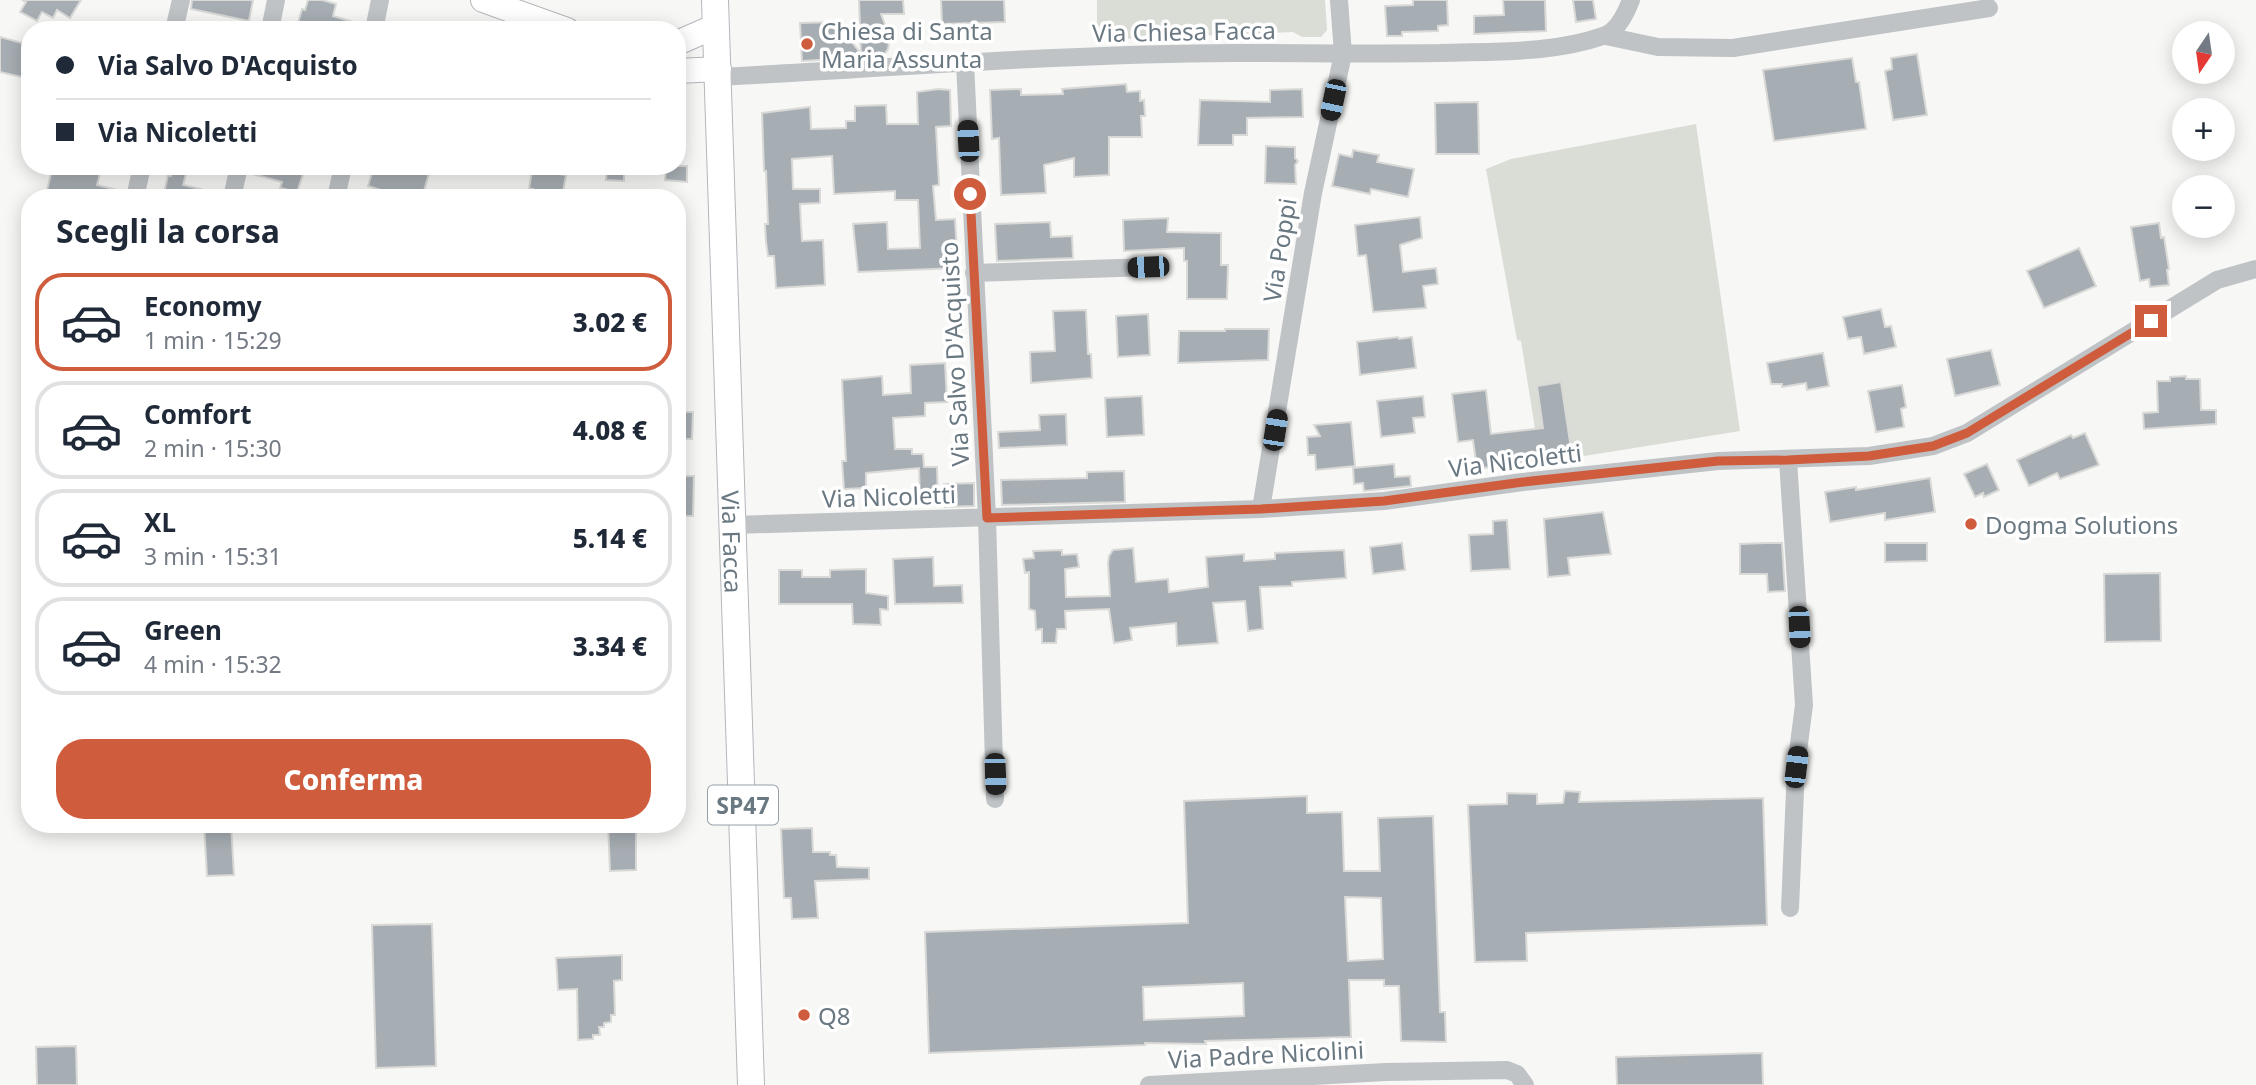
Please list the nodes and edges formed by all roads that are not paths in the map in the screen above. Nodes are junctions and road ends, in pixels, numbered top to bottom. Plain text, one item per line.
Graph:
1 (181, 0) edge
2 (276, 0) edge
3 (380, 0) edge
4 (482, 0) edge
5 (715, 0) edge
6 (1339, 0) edge
7 (1631, 0) edge
8 (1989, 8) dead end
9 (176, 21) edge
10 (272, 21) edge
11 (376, 21) edge
12 (542, 21) edge
13 (716, 26) junction
14 (1606, 36) junction
15 (686, 39) edge
16 (1343, 54) junction
17 (965, 63) junction
18 (686, 71) edge
19 (719, 73) junction
20 (1148, 267) dead end
21 (2256, 269) edge
22 (974, 273) junction
23 (1788, 460) junction
24 (1261, 509) junction
25 (987, 518) junction
26 (733, 525) junction
27 (995, 799) dead end
28 (1790, 908) dead end
29 (1386, 1079) edge
30 (751, 1085) edge
31 (1149, 1085) edge
32 (1525, 1085) edge

1 - 9 street
2 - 10 street
3 - 11 street
4 - 12 main road
5 - 13 main road, Via Facca / SP47
6 - 16 street, Via Poppi
7 - 14 street
8 - 14 street
13 - 15 main road
13 - 19 main road, Via Facca / SP47
14 - 16 street, Via Chiesa Facca
16 - 17 street, Via Chiesa Facca
16 - 24 street, Via Poppi
17 - 19 street, Via Chiesa Facca
17 - 22 street, Via Salvo D'Acquisto
18 - 19 main road
19 - 26 main road, Via Facca / SP47
20 - 22 street
21 - 23 street, Via Nicoletti
22 - 25 street, Via Salvo D'Acquisto
23 - 24 street, Via Nicoletti
23 - 28 street
24 - 25 street, Via Nicoletti
25 - 26 street, Via Nicoletti
25 - 27 street, Via Salvo D'Acquisto
26 - 30 main road, Via Facca / SP47
29 - 31 street, Via Padre Nicolini
29 - 32 street, Via Padre Nicolini

